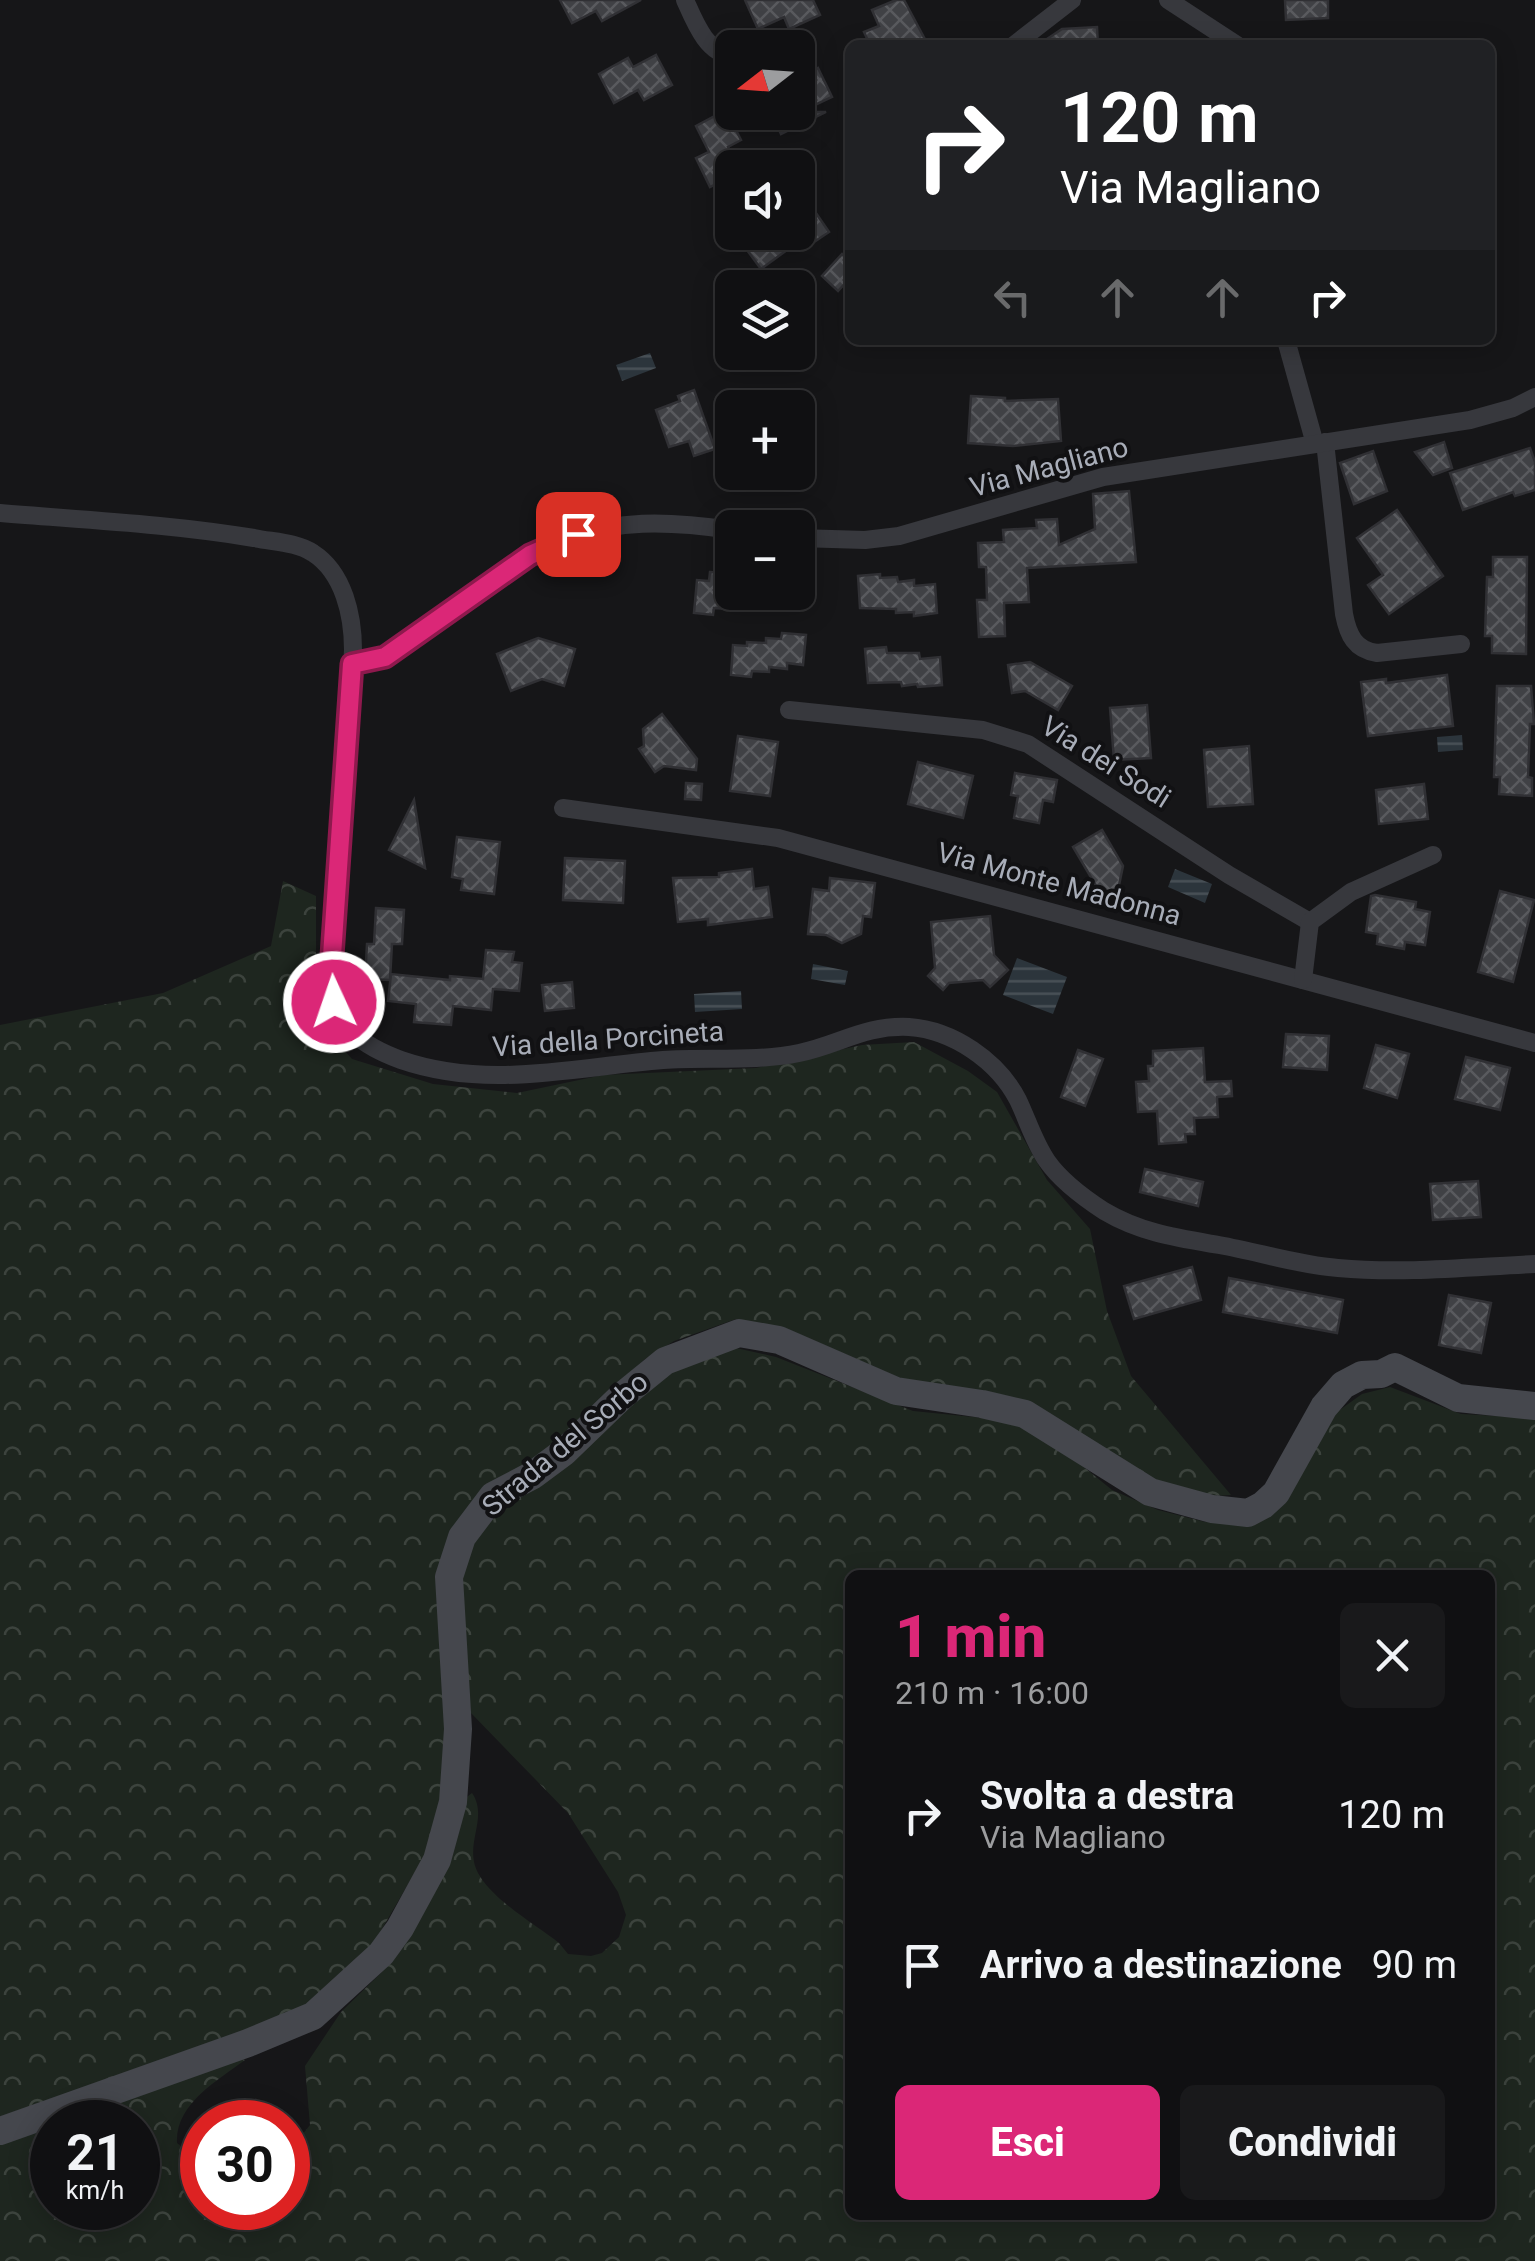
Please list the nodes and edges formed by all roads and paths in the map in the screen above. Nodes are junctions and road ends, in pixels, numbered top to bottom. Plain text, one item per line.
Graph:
1 (684, 0) edge
2 (1072, 0) edge
3 (1168, 0) edge
4 (1020, 40) edge
5 (1229, 40) edge
6 (715, 49) edge
7 (1288, 345) edge
8 (1535, 397) edge
9 (1320, 443) junction
10 (0, 513) edge
11 (715, 528) edge
12 (815, 539) edge
13 (1461, 644) dead end
14 (352, 664) junction
15 (789, 710) dead end
16 (563, 808) dead end
17 (1433, 856) dead end
18 (1310, 922) junction
19 (1304, 980) junction
20 (1535, 1043) edge
21 (1535, 1264) edge
22 (1535, 1406) edge
23 (0, 2131) edge

1 - 6 street
2 - 4 street
3 - 5 street
7 - 9 street
8 - 9 street, Via Magliano
9 - 12 street, Via Magliano
9 - 13 street
10 - 14 street, Via della Porcineta
11 - 14 street
14 - 21 street, Via della Porcineta
15 - 18 street, Via dei Sodi
16 - 19 street, Via Monte Madonna
17 - 18 street
18 - 19 street
19 - 20 street, Via Monte Madonna
22 - 23 street, Strada del Sorbo

